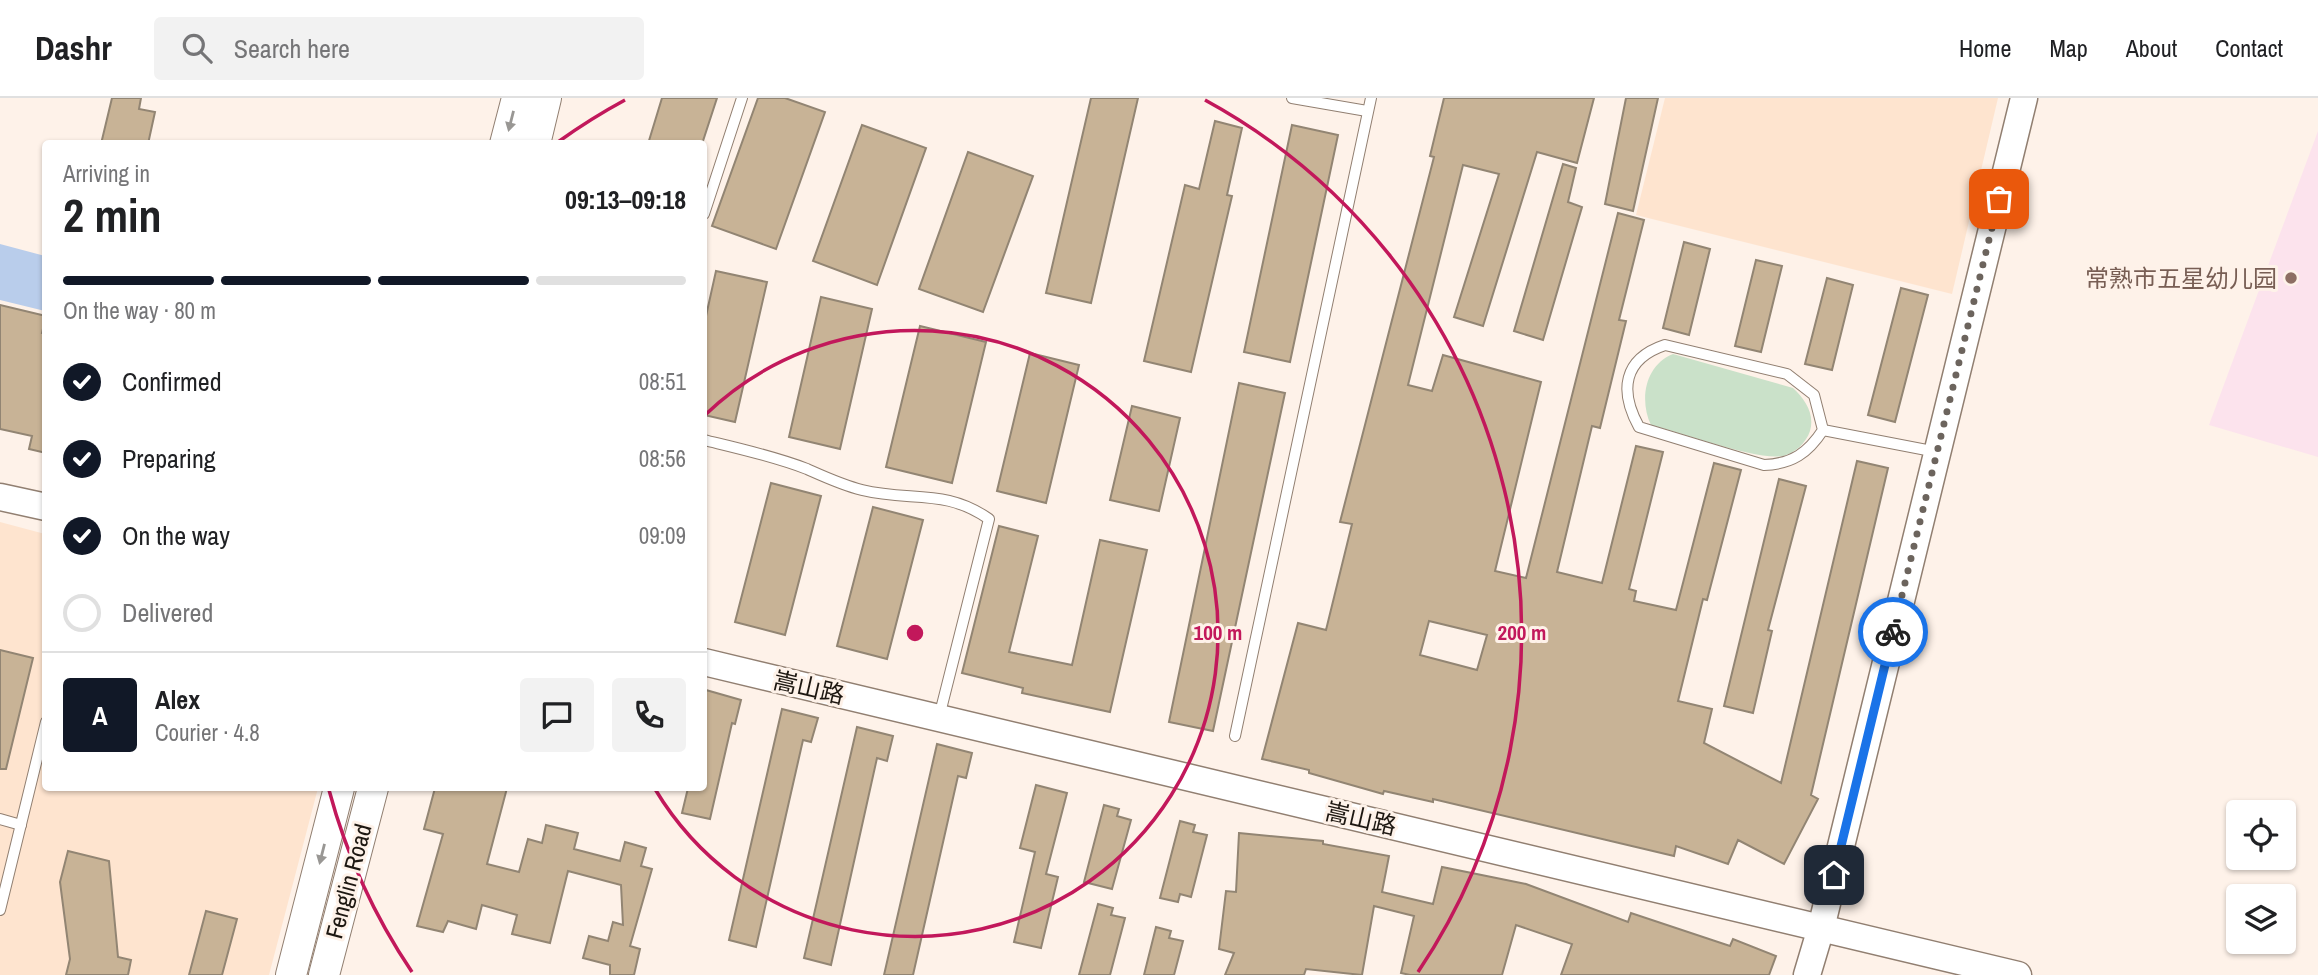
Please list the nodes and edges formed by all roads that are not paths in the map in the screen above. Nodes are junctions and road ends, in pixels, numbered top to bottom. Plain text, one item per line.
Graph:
1 (517, 98) edge
2 (546, 98) edge
3 (742, 98) edge
4 (1292, 98) edge
5 (1371, 98) edge
6 (2024, 98) edge
7 (1367, 111) junction
8 (506, 140) edge
9 (536, 140) edge
10 (707, 205) edge
11 (1823, 430) junction
12 (707, 441) edge
13 (1937, 452) junction
14 (0, 497) edge
15 (42, 507) edge
16 (707, 663) edge
17 (939, 718) junction
18 (1235, 736) dead end
19 (42, 738) edge
20 (338, 791) edge
21 (372, 791) edge
22 (0, 820) edge
23 (21, 825) junction
24 (0, 910) edge
25 (1821, 928) junction
26 (291, 975) edge
27 (324, 975) edge
28 (1807, 975) edge
29 (2018, 975) edge

1 -> 8 main road
2 - 9 main road
3 - 10 lane
4 - 7 lane
5 - 7 lane
6 - 13 street
7 - 18 lane
11 - 11 lane
11 - 13 lane
12 - 17 lane
13 - 25 street
14 - 15 street
16 - 17 street, 嵩山路
17 - 25 street, 嵩山路
19 - 23 lane
20 -> 26 main road, Fenglin Road
21 - 27 main road, Fenglin Road
22 - 23 lane
23 - 24 lane
25 - 28 street
25 - 29 street, 嵩山路

